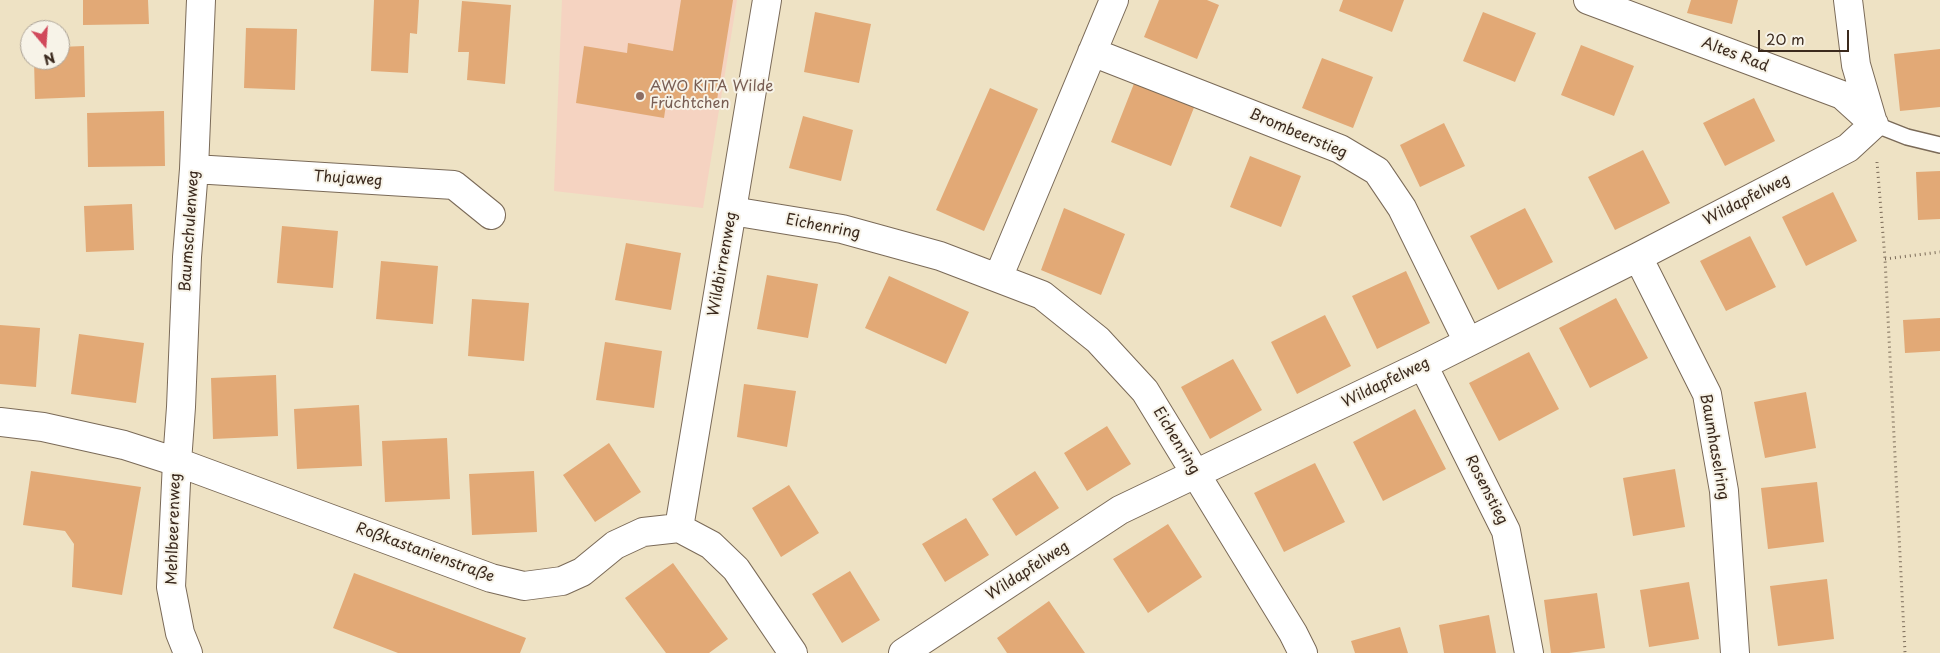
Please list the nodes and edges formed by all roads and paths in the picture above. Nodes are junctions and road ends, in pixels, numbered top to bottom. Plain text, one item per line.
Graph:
1 (201, 0) edge
2 (767, 0) edge
3 (1114, 0) edge
4 (1588, 0) edge
5 (1848, 0) edge
6 (1092, 52) junction
7 (1874, 124) junction
8 (1940, 146) edge
9 (194, 169) junction
10 (732, 211) junction
11 (491, 215) dead end
12 (1940, 252) edge
13 (1638, 257) junction
14 (1885, 259) junction
15 (998, 278) junction
16 (1468, 342) junction
17 (1424, 365) junction
18 (0, 422) edge
19 (176, 462) junction
20 (1196, 474) junction
21 (679, 528) junction
22 (188, 653) edge
23 (793, 653) edge
24 (904, 653) edge
25 (1303, 653) edge
26 (1529, 653) edge
27 (1735, 653) edge
28 (1906, 653) edge

1 - 9 street, Baumschulenweg
2 - 10 street, Wildbirnenweg
3 - 6 street
4 - 7 street, Altes Rad
5 - 7 street
6 - 15 street
6 - 16 street, Brombeerstieg
7 - 8 lane
7 - 13 street, Wildapfelweg
7 - 14 path
9 - 11 street, Thujaweg
9 - 19 street, Baumschulenweg
10 - 15 street, Eichenring
10 - 21 street, Wildbirnenweg
12 - 14 path
13 - 16 street, Wildapfelweg
13 - 27 street, Baumhaselring
14 - 28 path
15 - 20 street, Eichenring
16 - 17 street, Wildapfelweg
17 - 20 street, Wildapfelweg
17 - 26 street, Rosenstieg
18 - 19 street, Roßkastanienstraße
19 - 21 street, Roßkastanienstraße
19 - 22 street, Mehlbeerenweg
20 - 24 street, Wildapfelweg
20 - 25 street, Eichenring
21 - 23 street

